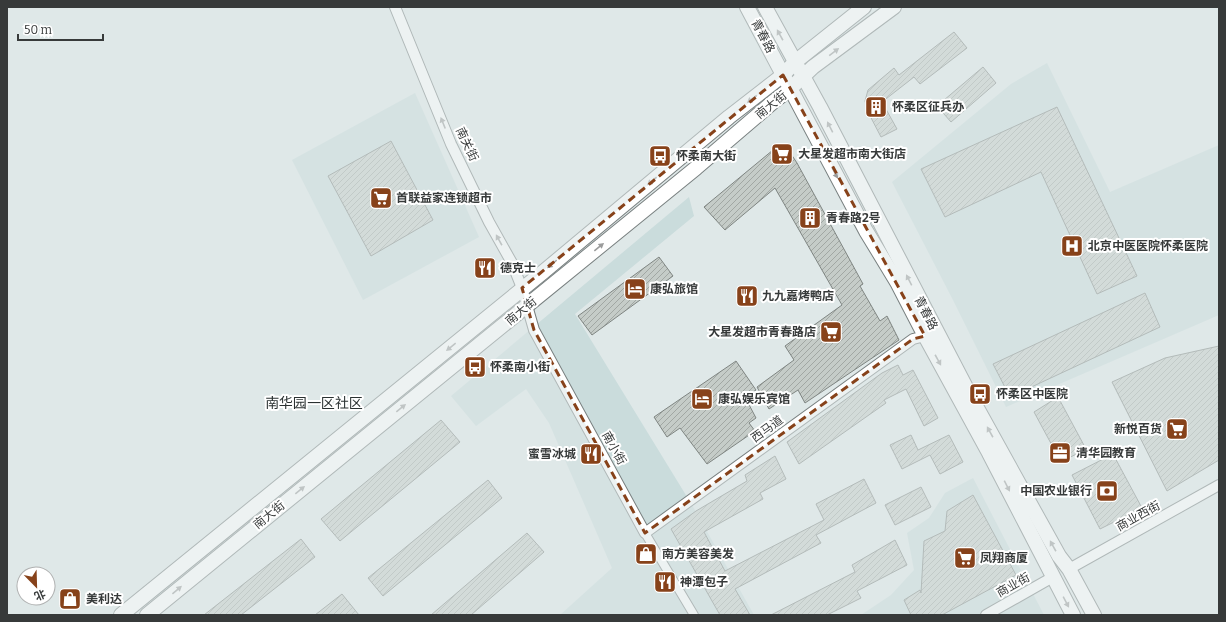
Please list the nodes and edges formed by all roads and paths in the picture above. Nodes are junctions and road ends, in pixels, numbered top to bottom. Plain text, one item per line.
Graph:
1 (395, 7) edge
2 (748, 7) edge
3 (765, 7) edge
4 (864, 7) edge
5 (894, 7) edge
6 (795, 62) junction
7 (783, 75) junction
8 (803, 77) junction
9 (790, 89) junction
10 (522, 288) junction
11 (527, 306) junction
12 (924, 336) junction
13 (1219, 485) edge
14 (645, 533) junction
15 (1069, 569) junction
16 (1054, 577) junction
17 (121, 615) edge
18 (147, 615) edge
19 (694, 615) edge
20 (986, 615) edge
21 (1073, 615) edge
22 (1094, 615) edge

10 -> 1 street, 南关街
2 - 7 main road, 青春路
6 -> 3 main road, 青春路
4 - 6 main road, 南大街
8 -> 5 main road, 南大街
6 - 7 main road, 南大街
6 - 8 main road, 青春路
7 - 9 main road, 青春路
7 -> 10 main road, 南大街
8 - 9 main road, 南大街
15 -> 8 main road, 青春路
11 -> 9 main road, 南大街
9 -> 12 main road, 青春路
10 - 11 street, 南小街
10 -> 17 main road, 南大街
11 - 14 street, 南小街
18 -> 11 main road, 南大街
12 - 14 street, 西马道
12 -> 16 main road, 青春路
13 - 15 street, 商业西街
14 - 19 street, 南小街
15 - 22 main road, 青春路
16 - 20 street, 商业街
16 -> 21 main road, 青春路

